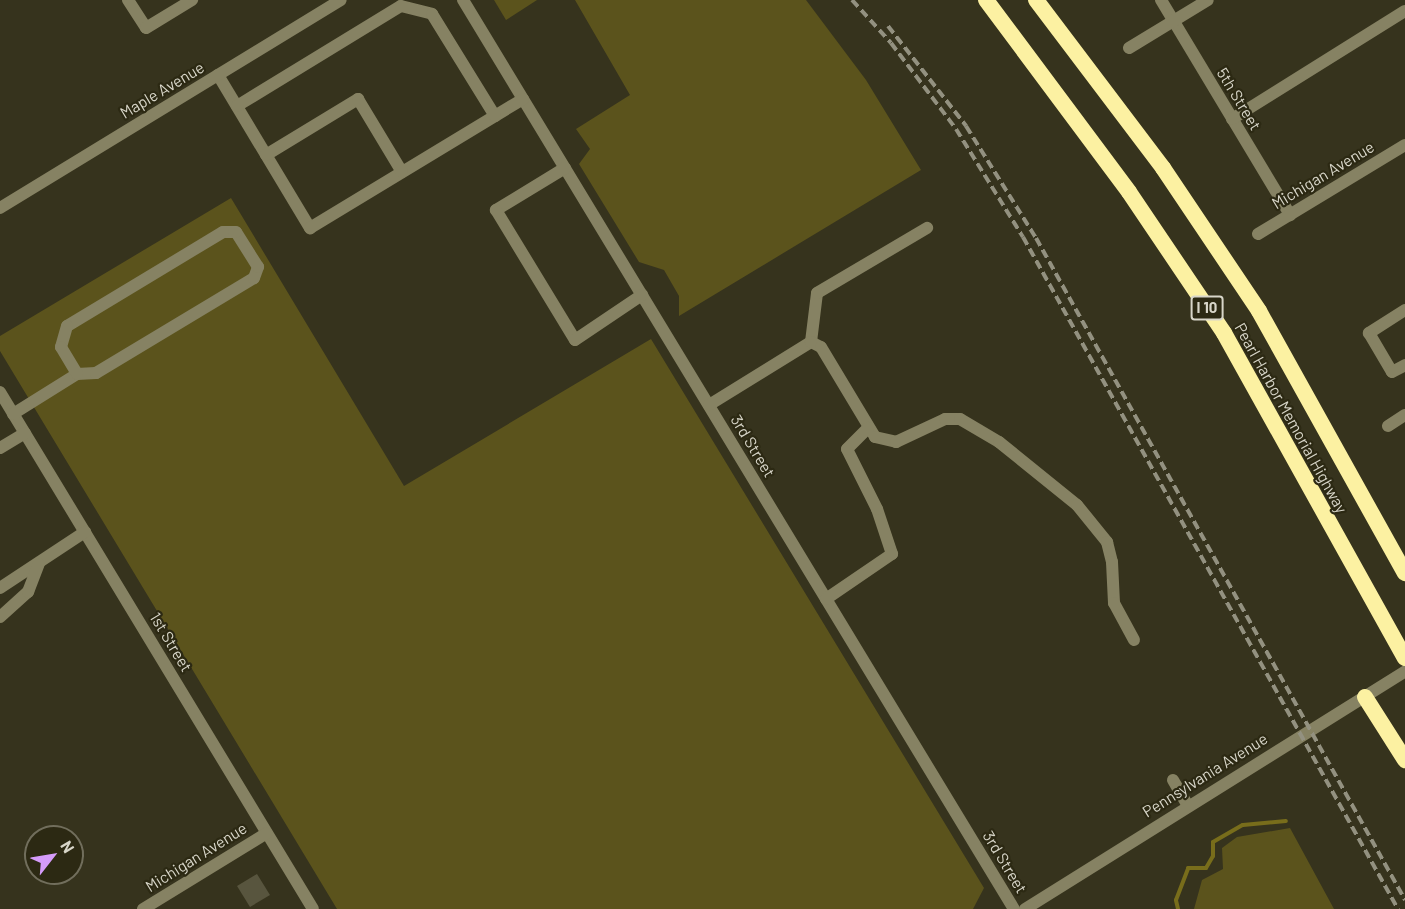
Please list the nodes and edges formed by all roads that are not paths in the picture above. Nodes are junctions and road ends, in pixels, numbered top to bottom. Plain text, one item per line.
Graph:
1 (128, 0) edge
2 (192, 0) edge
3 (341, 0) edge
4 (463, 0) edge
5 (987, 0) edge
6 (1036, 0) edge
7 (1161, 0) edge
8 (1208, 0) edge
9 (400, 3) edge
10 (1405, 11) edge
11 (1173, 21) junction
12 (1129, 48) dead end
13 (218, 75) junction
14 (523, 99) junction
15 (237, 106) junction
16 (495, 116) junction
17 (1233, 119) junction
18 (1405, 145) edge
19 (266, 155) junction
20 (565, 168) junction
21 (402, 172) junction
22 (0, 208) edge
23 (1290, 215) junction
24 (927, 228) dead end
25 (1258, 234) dead end
26 (642, 296) junction
27 (1405, 310) edge
28 (811, 342) junction
29 (1405, 364) edge
30 (77, 374) junction
31 (0, 392) edge
32 (709, 405) junction
33 (13, 414) junction
34 (1405, 415) edge
35 (1388, 426) dead end
36 (868, 428) junction
37 (25, 433) junction
38 (0, 448) edge
39 (85, 532) junction
40 (39, 564) junction
41 (1405, 573) edge
42 (0, 588) edge
43 (826, 599) junction
44 (0, 617) edge
45 (1134, 640) dead end
46 (1405, 658) edge
47 (1405, 672) edge
48 (1365, 697) junction
49 (1405, 760) edge
50 (1173, 780) dead end
51 (1188, 806) junction
52 (267, 833) junction
53 (143, 909) edge
54 (313, 909) edge
55 (1014, 909) edge
56 (1025, 909) edge

1 - 2 street
3 - 13 street, Maple Avenue
4 - 14 street, 3rd Street
5 - 46 highway, Pearl Harbor Memorial Highway / I 10
6 - 41 highway, Pearl Harbor Memorial Highway / I 10
7 - 11 street, 5th Street
8 - 11 street
9 - 15 street
9 - 16 street
10 - 17 street
11 - 12 street
11 - 17 street, 5th Street
13 - 15 street
13 - 22 street, Maple Avenue
14 - 16 street
14 - 20 street, 3rd Street
15 - 19 street
16 - 21 street
17 - 23 street, 5th Street
18 - 23 street, Michigan Avenue
19 - 21 street
19 - 21 street
20 - 26 street, 3rd Street
20 - 26 street
23 - 25 street, Michigan Avenue
24 - 28 street
26 - 32 street, 3rd Street
27 - 29 street
28 - 32 street
28 - 36 street
30 - 30 street
30 - 33 street
31 - 33 street, 1st Street
32 - 43 street, 3rd Street
33 - 37 street, 1st Street
34 - 35 street
36 - 43 street
36 - 45 street
37 - 38 street
37 - 39 street, 1st Street
39 - 40 street
39 - 52 street, 1st Street
40 - 42 street
40 - 44 street
43 - 55 street, 3rd Street
47 - 48 street, Pennsylvania Avenue
48 - 49 highway
48 - 51 street, Pennsylvania Avenue
50 - 51 street
51 - 56 street, Pennsylvania Avenue
52 - 53 street, Michigan Avenue
52 - 54 street, 1st Street

